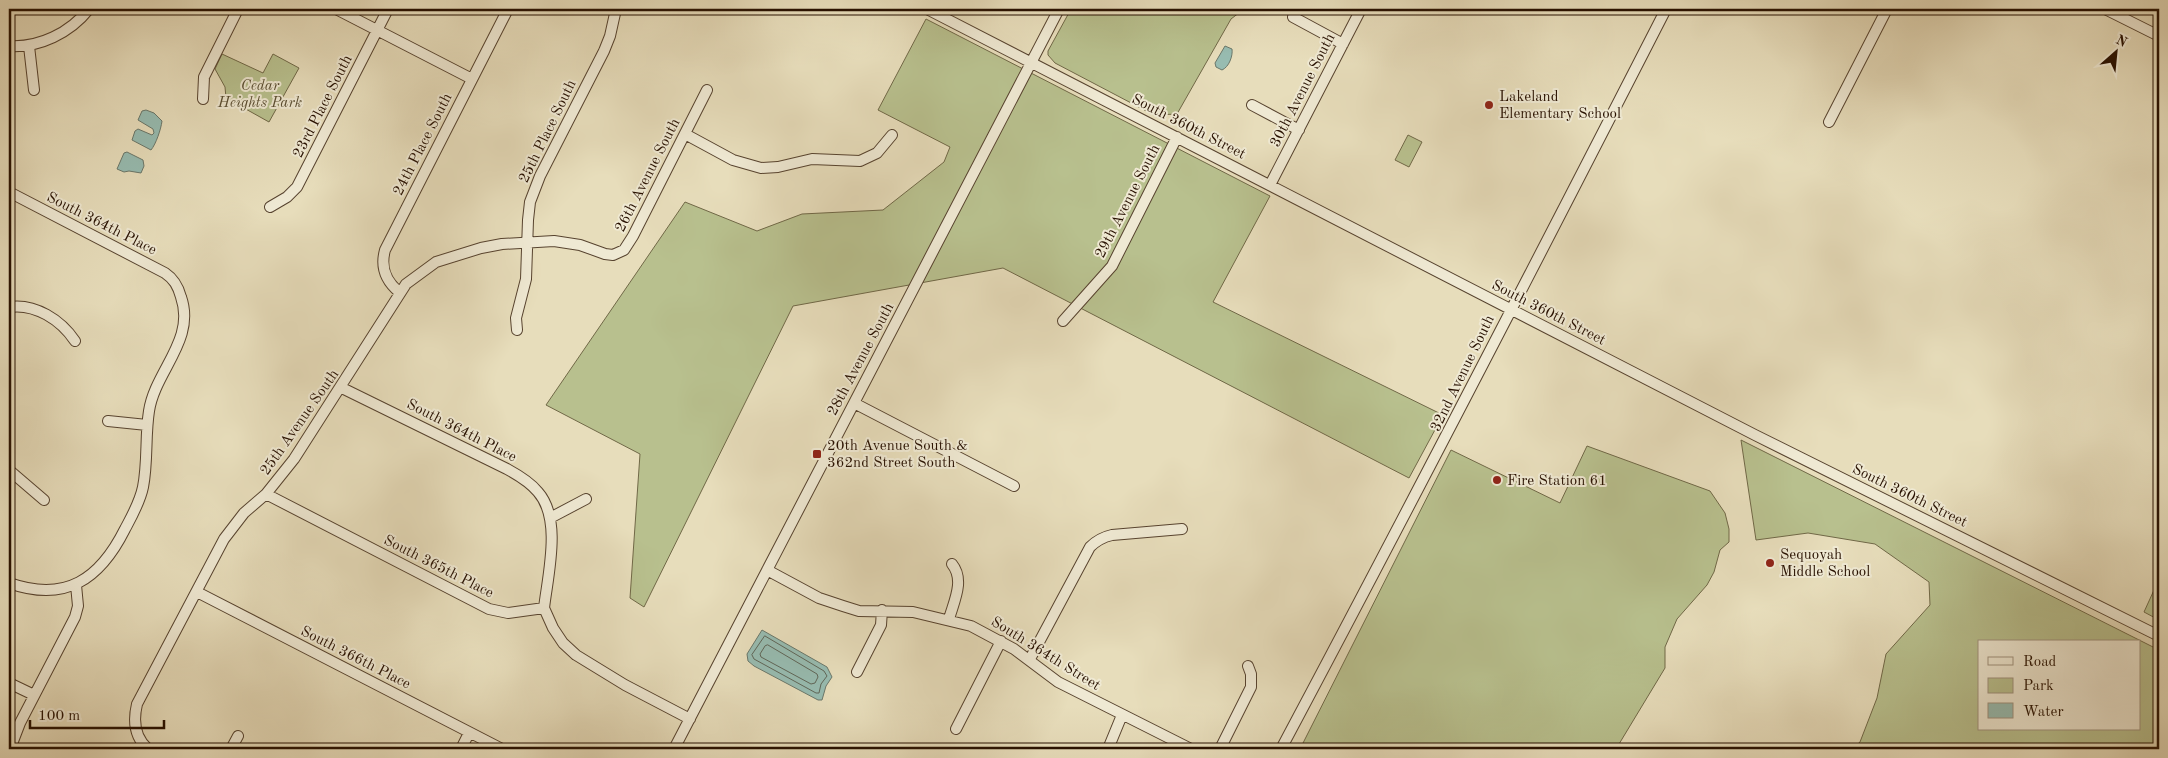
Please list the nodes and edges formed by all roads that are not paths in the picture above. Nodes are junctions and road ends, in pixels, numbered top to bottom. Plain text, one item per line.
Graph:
1 (89, 9) edge
2 (238, 9) edge
3 (336, 9) edge
4 (388, 9) edge
5 (508, 9) edge
6 (616, 9) edge
7 (927, 9) edge
8 (1059, 9) edge
9 (1361, 9) edge
10 (1666, 9) edge
11 (1887, 9) edge
12 (2105, 9) edge
13 (2119, 12) edge
14 (1293, 17) dead end
15 (377, 29) junction
16 (2159, 36) edge
17 (1343, 44) junction
18 (9, 46) edge
19 (29, 46) junction
20 (1031, 62) junction
21 (472, 79) junction
22 (34, 90) dead end
23 (707, 90) dead end
24 (204, 99) dead end
25 (1252, 105) dead end
26 (1829, 122) dead end
27 (1299, 130) junction
28 (685, 134) junction
29 (892, 135) dead end
30 (1177, 137) junction
31 (1270, 185) junction
32 (9, 192) edge
33 (270, 207) dead end
34 (527, 242) junction
35 (600, 252) joint
36 (400, 292) junction
37 (9, 307) edge
38 (1510, 309) junction
39 (1063, 321) dead end
40 (516, 330) dead end
41 (75, 341) dead end
42 (342, 388) junction
43 (854, 403) junction
44 (108, 421) dead end
45 (147, 425) junction
46 (9, 470) edge
47 (1014, 486) dead end
48 (266, 494) junction
49 (586, 499) dead end
50 (44, 500) dead end
51 (550, 518) junction
52 (1182, 528) dead end
53 (952, 564) dead end
54 (767, 570) junction
55 (9, 583) edge
56 (76, 585) junction
57 (197, 592) junction
58 (544, 608) junction
59 (882, 610) junction
60 (949, 619) junction
61 (2159, 636) edge
62 (1002, 641) junction
63 (1030, 659) junction
64 (1248, 666) dead end
65 (857, 672) dead end
66 (9, 683) edge
67 (34, 695) junction
68 (1122, 715) junction
69 (690, 719) junction
70 (956, 730) dead end
71 (469, 733) junction
72 (238, 736) dead end
73 (10, 749) edge
74 (148, 749) edge
75 (231, 749) edge
76 (461, 749) edge
77 (502, 749) edge
78 (674, 749) edge
79 (1108, 749) edge
80 (1190, 749) edge
81 (1220, 749) edge
82 (1281, 749) edge

1 - 19 street
2 - 24 street
3 - 15 street
4 - 15 street, 23rd Place South
5 - 21 street, 24th Place South
6 - 34 street, 25th Place South
7 - 20 street, South 360th Street
8 - 20 street, 28th Avenue South
9 - 17 street, 30th Avenue South
10 - 38 street, 32nd Avenue South
11 - 26 street
12 - 13 street
13 - 16 street
14 - 17 street
15 - 21 street
15 - 33 street, 23rd Place South
17 - 27 street, 30th Avenue South
18 - 19 street
19 - 22 street
20 - 30 street, South 360th Street
20 - 43 street, 28th Avenue South
21 - 36 street, 24th Place South
23 - 28 street, 26th Avenue South
25 - 27 street
27 - 31 street, 30th Avenue South
28 - 29 street
28 - 35 street, 26th Avenue South
30 - 31 street, South 360th Street
30 - 39 street, 29th Avenue South
31 - 38 street, South 360th Street
32 - 45 street, South 364th Place
34 - 35 street, 25th Avenue South
34 - 36 street, 25th Avenue South
34 - 40 street, 25th Place South
36 - 42 street, 25th Avenue South
37 - 41 street
38 - 61 street, South 360th Street
38 - 82 street, 32nd Avenue South
42 - 48 street, 25th Avenue South
42 - 51 street, South 364th Place
43 - 47 street
43 - 54 street, 28th Avenue South
44 - 45 street
45 - 56 street
46 - 50 street
48 - 57 street, 25th Avenue South
48 - 58 street, South 365th Place
49 - 51 street
51 - 58 street
52 - 63 street
53 - 60 street
54 - 59 street, South 364th Street
54 - 69 street, 28th Avenue South
55 - 56 street
56 - 67 street
57 - 71 street, South 366th Place
57 - 74 street, 25th Avenue South
58 - 69 street
59 - 60 street, South 364th Street
59 - 65 street
60 - 62 street, South 364th Street
62 - 63 street, South 364th Street
62 - 70 street
63 - 68 street, South 364th Street
64 - 81 street
66 - 67 street
67 - 73 street
68 - 79 street
68 - 80 street, South 364th Street
69 - 78 street, 28th Avenue South
71 - 76 street
71 - 77 street, South 366th Place
72 - 75 street

